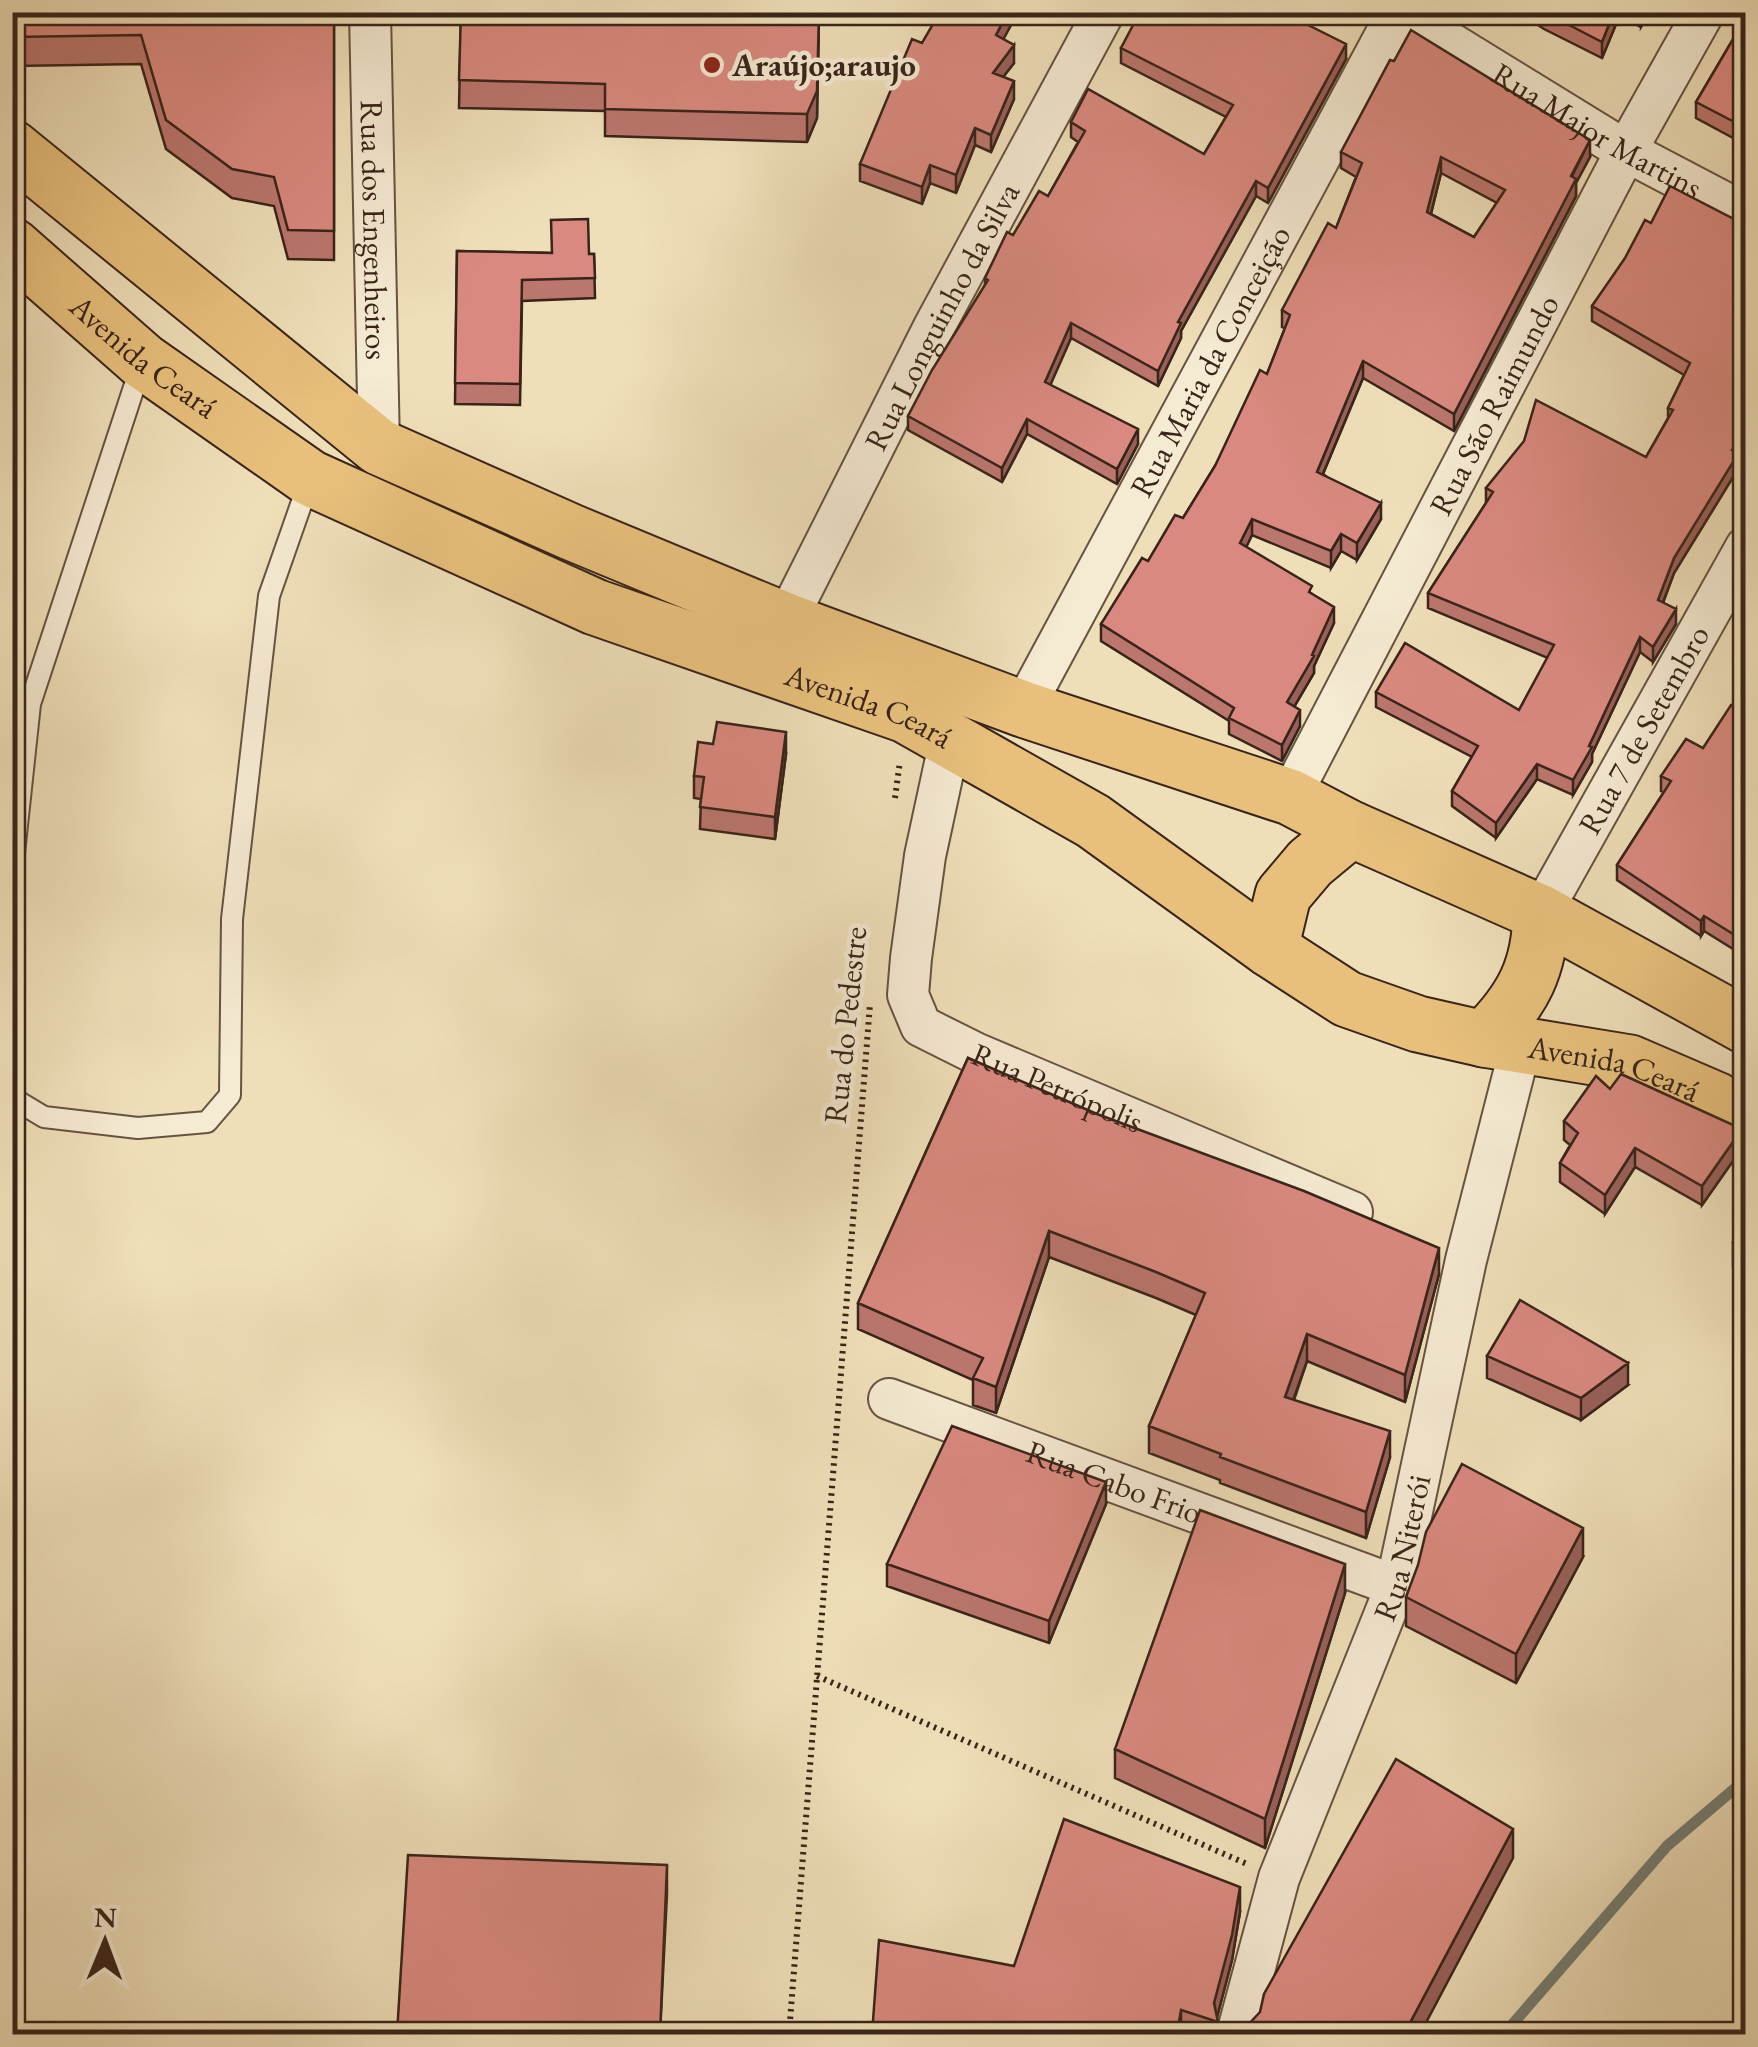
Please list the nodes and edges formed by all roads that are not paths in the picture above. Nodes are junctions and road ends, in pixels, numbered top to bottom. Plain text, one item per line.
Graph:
1 (370, 12) edge
2 (1104, 12) edge
3 (1398, 12) edge
4 (1704, 12) edge
5 (12, 148) edge
6 (1626, 151) junction
7 (12, 194) edge
8 (1746, 214) edge
9 (12, 246) edge
10 (142, 361) junction
11 (370, 440) junction
12 (310, 478) junction
13 (1746, 547) edge
14 (786, 621) junction
15 (1023, 709) junction
16 (928, 728) junction
17 (1290, 797) junction
18 (1351, 829) junction
19 (12, 872) edge
20 (1541, 913) junction
21 (1270, 948) junction
22 (1746, 1026) edge
23 (1503, 1042) junction
24 (12, 1091) edge
25 (1746, 1118) edge
26 (1430, 1244) junction
27 (889, 1398) dead end
28 (1396, 1586) junction
29 (1236, 2034) edge

1 - 11 street, Rua dos Engenheiros
2 - 14 street, Rua Longuinho da Silva
3 - 6 street, Rua Major Martins
3 - 15 street, Rua Maria da Conceição
4 - 6 street, Rua São Raimundo
5 - 11 main road, Avenida Ceará
6 - 8 street, Rua Major Martins
6 - 17 street, Rua São Raimundo
7 - 11 main road
9 - 10 main road, Avenida Ceará
10 - 12 main road, Avenida Ceará
10 - 19 lane
11 - 14 main road, Avenida Ceará
12 - 16 main road, Avenida Ceará
12 - 24 lane
13 - 20 street, Rua 7 de Setembro
14 - 15 main road, Avenida Ceará
15 - 17 main road, Avenida Ceará
16 - 21 main road, Avenida Ceará
16 - 26 street, Rua Petrópolis
17 - 18 main road, Avenida Ceará
18 - 20 main road, Avenida Ceará
18 - 21 main road
20 - 22 main road, Avenida Ceará
20 - 23 main road
21 - 23 main road, Avenida Ceará
23 - 25 main road, Avenida Ceará
23 - 26 street, Rua Niterói
26 - 28 street, Rua Niterói
27 - 28 street, Rua Cabo Frio
28 - 29 street, Rua Niterói

